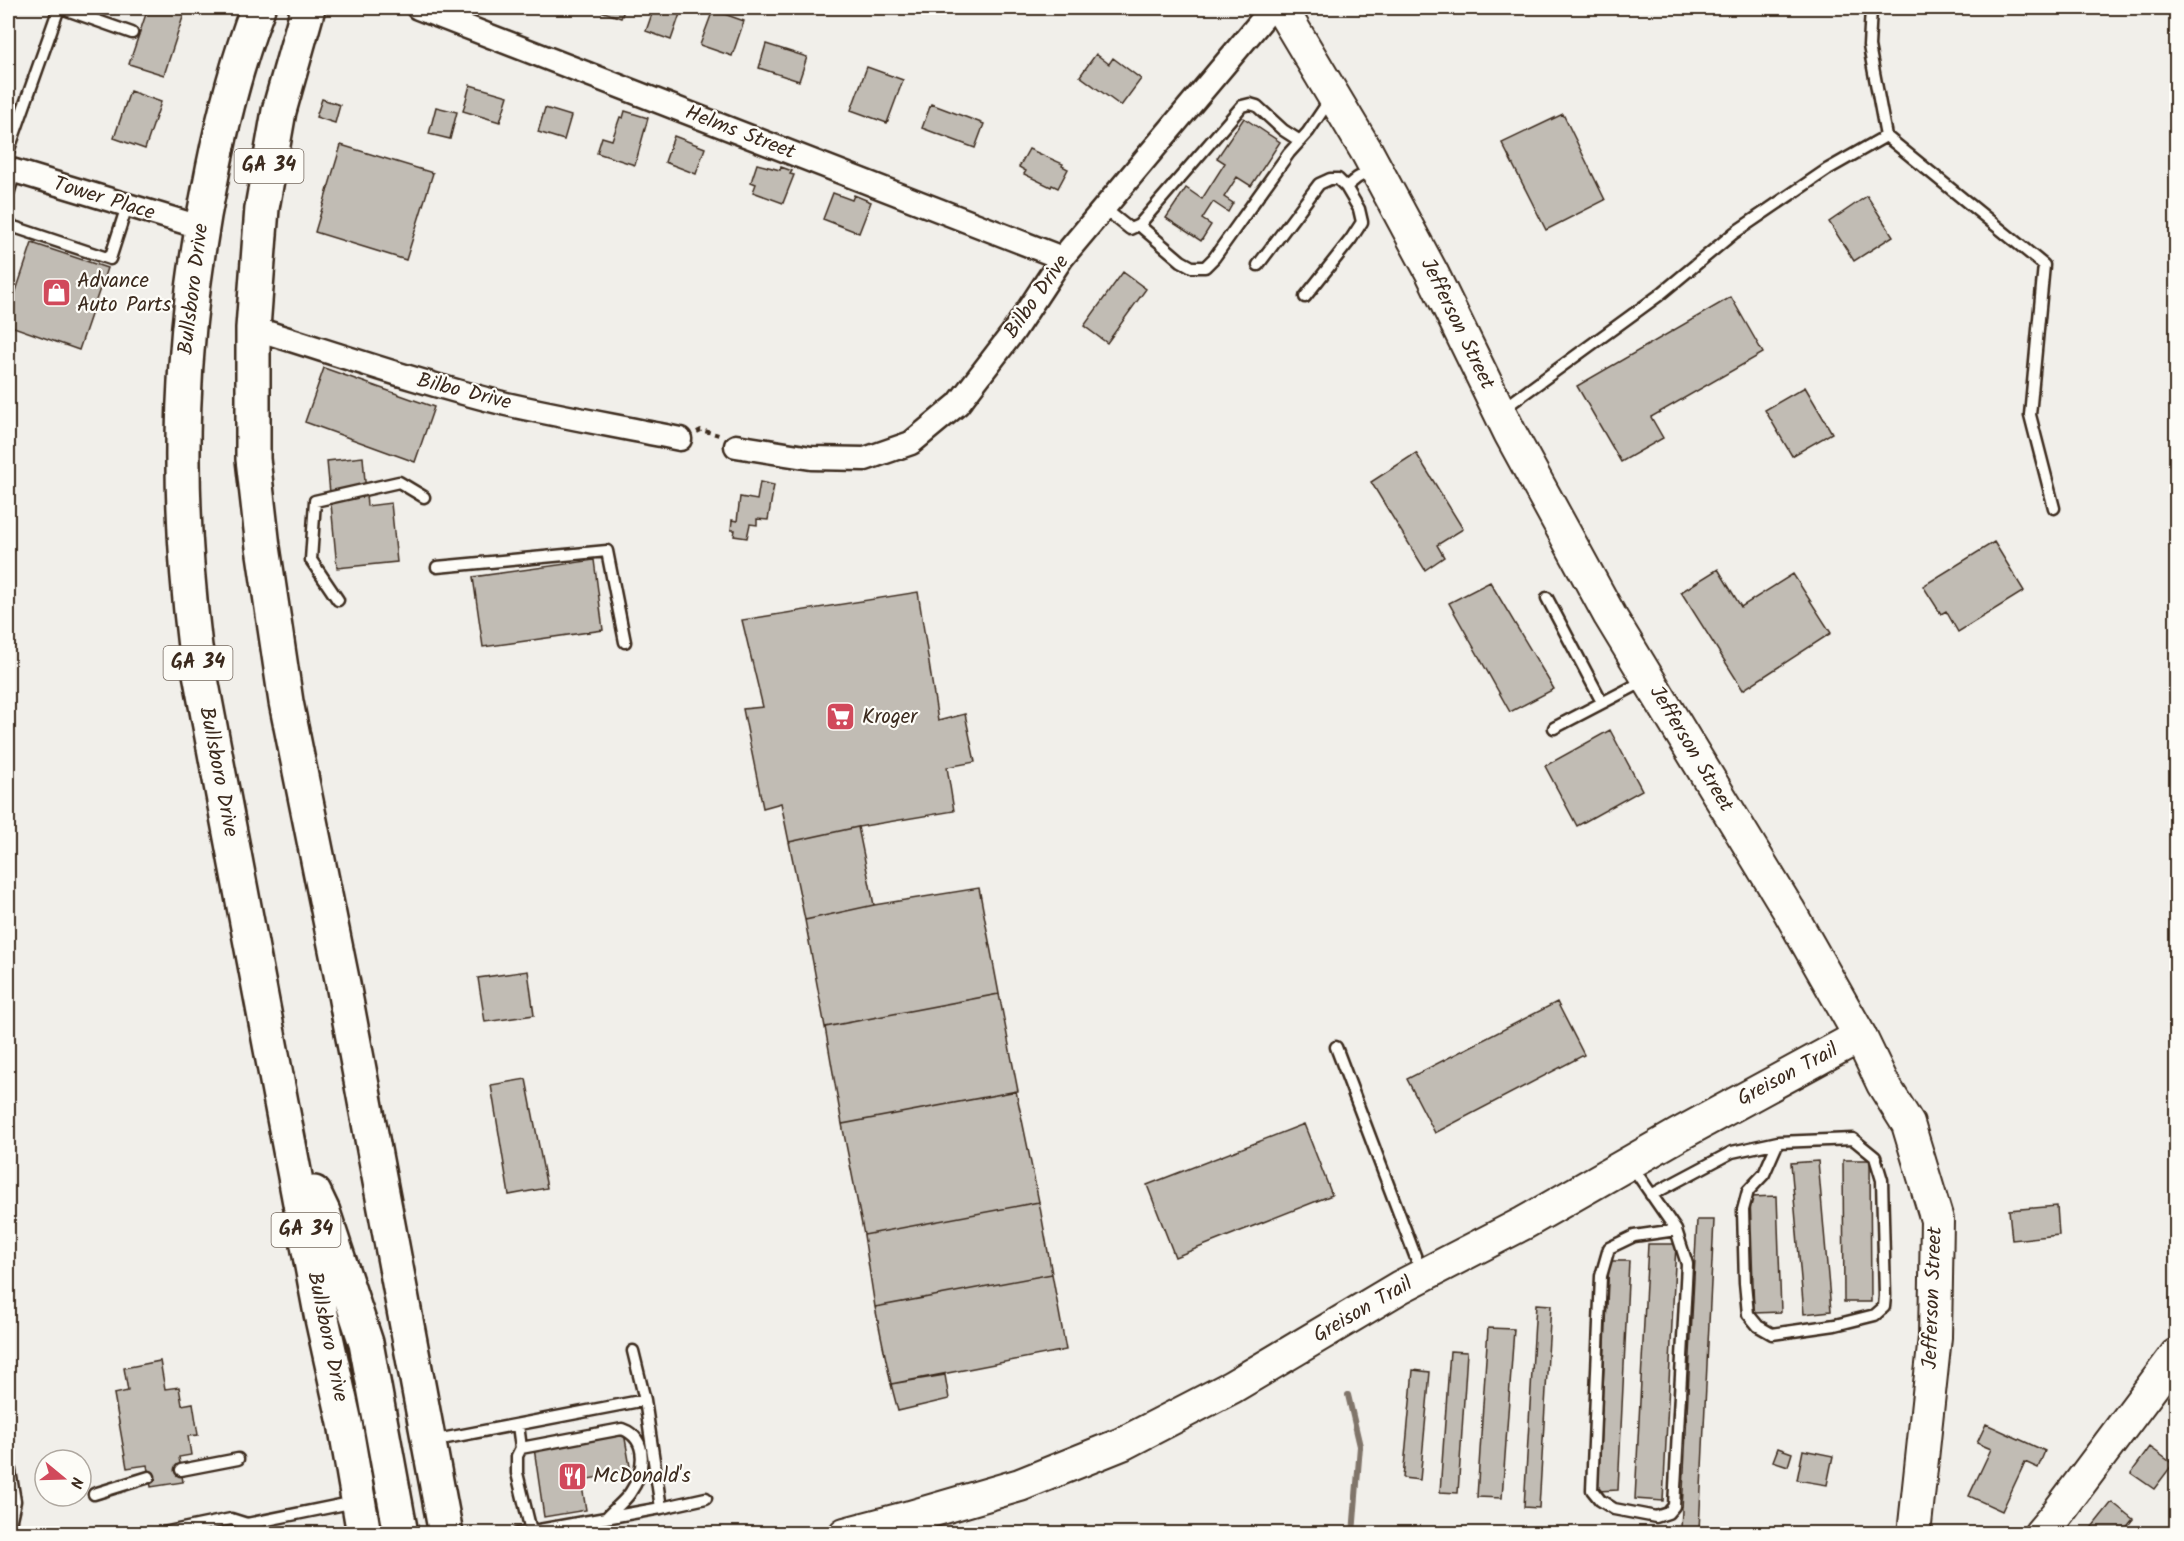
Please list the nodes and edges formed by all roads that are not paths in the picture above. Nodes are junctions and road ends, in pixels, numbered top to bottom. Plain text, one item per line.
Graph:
1 (60, 8) edge
2 (258, 8) edge
3 (308, 8) edge
4 (418, 8) edge
5 (1272, 8) edge
6 (1281, 8) edge
7 (1871, 8) edge
8 (132, 33) dead end
9 (1332, 95) junction
10 (1886, 136) junction
11 (1300, 141) junction
12 (10, 164) edge
13 (1376, 168) junction
14 (1346, 187) junction
15 (8, 194) edge
16 (127, 206) junction
17 (1105, 209) junction
18 (8, 225) edge
19 (1139, 225) junction
20 (201, 227) junction
21 (1062, 258) junction
22 (1258, 265) dead end
23 (1305, 297) dead end
24 (253, 328) junction
25 (1500, 411) junction
26 (680, 439) road end
27 (736, 446) road end
28 (424, 497) dead end
29 (2054, 508) dead end
30 (437, 567) dead end
31 (1547, 598) dead end
32 (338, 600) dead end
33 (625, 642) dead end
34 (1649, 679) junction
35 (1602, 702) junction
36 (1554, 728) dead end
37 (1860, 1036) junction
38 (1336, 1047) dead end
39 (1778, 1142) junction
40 (290, 1145) junction
41 (1629, 1162) junction
42 (1651, 1195) junction
43 (1676, 1230) junction
44 (1422, 1275) junction
45 (633, 1351) dead end
46 (2176, 1355) edge
47 (645, 1400) junction
48 (518, 1425) junction
49 (429, 1441) junction
50 (521, 1448) junction
51 (238, 1458) dead end
52 (8, 1459) edge
53 (181, 1470) dead end
54 (149, 1477) dead end
55 (94, 1494) dead end
56 (706, 1498) dead end
57 (358, 1501) junction
58 (661, 1508) junction
59 (607, 1518) junction
60 (247, 1529) edge
61 (9, 1530) edge
62 (531, 1531) junction
63 (158, 1533) edge
64 (364, 1533) edge
65 (401, 1533) edge
66 (446, 1533) edge
67 (517, 1533) edge
68 (845, 1533) edge
69 (1914, 1533) edge
70 (2040, 1533) edge

1 - 8 lane
1 - 12 lane
2 - 20 main road, Bullsboro Drive / GA 34
3 - 24 main road, GA 34
4 - 21 street, Helms Street
5 - 17 street, Bilbo Drive
6 - 9 street, Jefferson Street
7 - 10 lane
9 - 11 lane
9 - 13 street, Jefferson Street
10 - 25 lane
10 - 29 lane
11 - 19 lane
11 - 19 lane
12 - 15 lane
12 - 16 street, Tower Place
13 - 14 lane
13 - 25 street, Jefferson Street
14 - 22 lane
14 - 23 lane
16 - 18 lane
16 - 20 street, Tower Place
17 - 19 lane
17 - 21 street, Bilbo Drive
20 - 40 main road, Bullsboro Drive / GA 34
21 - 27 street, Bilbo Drive
24 - 26 street, Bilbo Drive
24 - 49 main road, GA 34
25 - 34 street, Jefferson Street
28 - 32 lane
30 - 33 lane
31 - 35 lane
34 - 35 lane
34 - 37 street, Jefferson Street
35 - 36 lane
37 - 41 street, Greison Trail
37 - 69 street, Jefferson Street
38 - 44 lane
39 - 39 lane
39 - 42 lane
40 - 57 main road, Bullsboro Drive / GA 34
40 - 65 main road
41 - 42 lane
41 - 44 street, Greison Trail
42 - 43 lane
43 - 43 lane
44 - 68 street, Greison Trail
45 - 47 lane
46 - 70 street
47 - 48 lane
47 - 58 lane
48 - 49 lane
48 - 50 lane
49 - 66 main road, GA 34
50 - 59 lane
50 - 62 lane
51 - 53 lane
52 - 61 lane
54 - 55 lane
56 - 58 lane
57 - 60 lane
57 - 64 main road, Bullsboro Drive / GA 34
58 - 59 lane
59 - 62 lane
60 - 63 lane
62 - 67 lane

